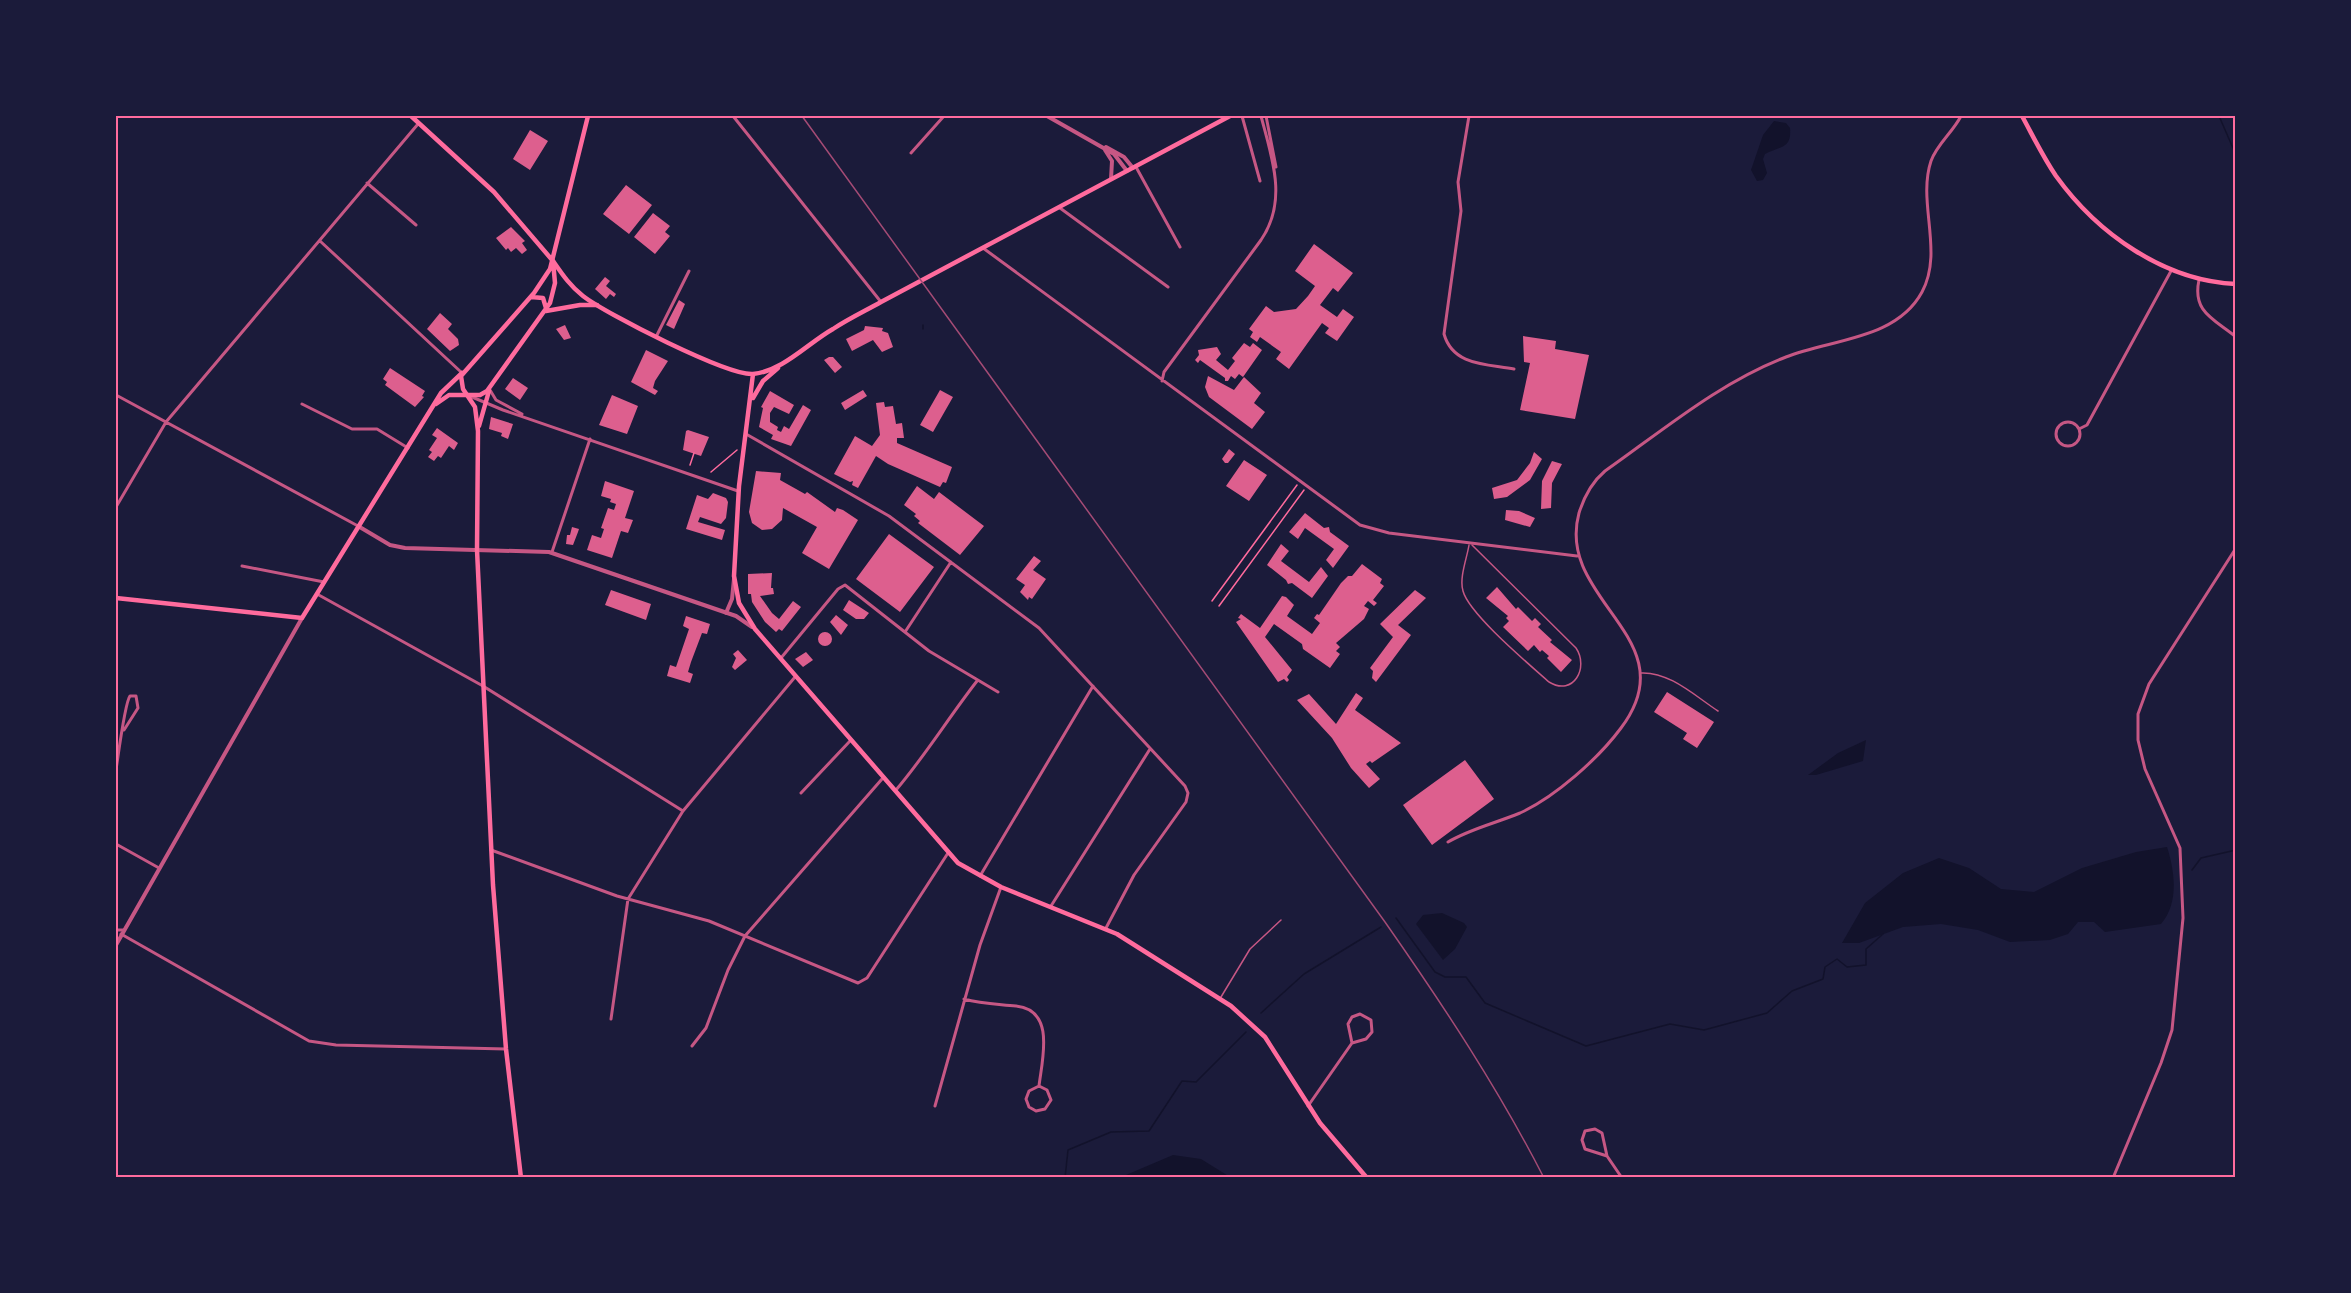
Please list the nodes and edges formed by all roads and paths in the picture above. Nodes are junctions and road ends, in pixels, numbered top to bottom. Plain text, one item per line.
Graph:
1 (411, 116) edge
2 (588, 116) edge
3 (733, 116) edge
4 (944, 116) edge
5 (1047, 116) edge
6 (1230, 116) edge
7 (1242, 116) edge
8 (1261, 116) edge
9 (1266, 116) edge
10 (1469, 116) edge
11 (1961, 116) edge
12 (2022, 116) edge
13 (418, 124) junction
14 (1097, 144) junction
15 (1102, 147) junction
16 (911, 153) dead end
17 (1132, 168) junction
18 (1111, 179) junction
19 (1260, 182) dead end
20 (367, 183) junction
21 (1276, 184) junction
22 (1058, 207) junction
23 (416, 225) dead end
24 (320, 241) junction
25 (1180, 247) dead end
26 (983, 248) junction
27 (553, 261) junction
28 (689, 271) dead end
29 (2171, 271) junction
30 (2199, 280) junction
31 (2235, 284) edge
32 (1168, 287) dead end
33 (528, 299) junction
34 (881, 302) junction
35 (597, 305) junction
36 (546, 311) junction
37 (656, 337) junction
38 (2235, 338) edge
39 (784, 362) junction
40 (1514, 369) dead end
41 (462, 373) junction
42 (753, 374) junction
43 (1162, 381) junction
44 (490, 388) junction
45 (116, 395) edge
46 (468, 395) junction
47 (485, 402) junction
48 (302, 404) dead end
49 (436, 404) junction
50 (750, 409) junction
51 (529, 417) junction
52 (166, 422) junction
53 (2079, 429) junction
54 (478, 431) junction
55 (746, 434) junction
56 (590, 439) junction
57 (408, 448) junction
58 (738, 449) dead end
59 (694, 453) dead end
60 (690, 465) dead end
61 (711, 472) dead end
62 (1297, 485) dead end
63 (1304, 490) dead end
64 (738, 491) junction
65 (116, 507) edge
66 (358, 526) junction
67 (1470, 544) junction
68 (2235, 548) edge
69 (477, 550) junction
70 (552, 552) junction
71 (1577, 556) junction
72 (951, 562) junction
73 (242, 566) dead end
74 (734, 576) junction
75 (324, 582) junction
76 (317, 594) junction
77 (116, 598) edge
78 (1212, 602) dead end
79 (1219, 606) dead end
80 (726, 613) junction
81 (302, 618) junction
82 (755, 629) junction
83 (905, 632) junction
84 (780, 659) junction
85 (1639, 673) junction
86 (795, 677) junction
87 (977, 681) junction
88 (483, 686) junction
89 (1093, 686) junction
90 (998, 692) dead end
91 (1718, 711) dead end
92 (124, 730) junction
93 (850, 741) junction
94 (1150, 749) junction
95 (116, 770) edge
96 (882, 778) junction
97 (894, 792) junction
98 (801, 793) dead end
99 (683, 811) junction
100 (1448, 842) dead end
101 (116, 844) edge
102 (491, 850) junction
103 (948, 853) junction
104 (159, 868) junction
105 (980, 876) junction
106 (1001, 887) junction
107 (628, 899) junction
108 (1051, 906) junction
109 (1281, 920) dead end
110 (1106, 928) junction
111 (116, 930) edge
112 (123, 932) junction
113 (746, 936) junction
114 (116, 945) edge
115 (1220, 998) junction
116 (964, 999) junction
117 (611, 1018) dead end
118 (1352, 1043) junction
119 (692, 1046) dead end
120 (506, 1049) junction
121 (1039, 1086) junction
122 (935, 1106) dead end
123 (1308, 1106) junction
124 (1607, 1156) junction
125 (521, 1178) edge
126 (1367, 1178) edge
127 (1622, 1178) edge
128 (2113, 1178) edge

1 - 13 main road
2 - 27 main road
3 - 34 street
4 - 16 street
5 - 14 street
6 - 17 main road
7 - 19 street
8 - 21 street
9 - 21 street
10 - 40 street
11 - 71 street
12 - 29 main road
13 - 20 street
13 - 27 main road
14 - 15 street
14 - 17 street
15 - 17 street
15 - 18 street
17 - 18 main road
17 - 25 street
18 - 22 main road
20 - 23 street
20 - 24 street
21 - 43 street
22 - 26 main road
22 - 32 street
24 - 41 street
24 - 52 street
26 - 34 main road
26 - 43 street
27 - 33 main road
27 - 35 main road
27 - 36 main road
28 - 37 street
29 - 30 main road
29 - 53 street
30 - 31 main road
30 - 38 street
33 - 36 main road
33 - 41 main road
34 - 39 main road
35 - 36 main road
35 - 37 main road
36 - 44 main road
37 - 42 main road
39 - 42 main road
39 - 50 main road
41 - 46 main road
41 - 49 main road
42 - 50 main road
43 - 67 street
44 - 46 main road
44 - 47 main road
44 - 51 street
45 - 52 street
46 - 47 street
46 - 49 main road
46 - 54 main road
47 - 51 street
47 - 54 main road
48 - 57 street
49 - 57 main road
50 - 55 main road
51 - 56 street
52 - 65 street
52 - 66 street
53 - 53 street
54 - 69 main road
55 - 64 main road
55 - 72 street
56 - 64 street
56 - 70 street
57 - 66 main road
58 - 61 path
59 - 60 path
62 - 78 path
63 - 79 path
64 - 74 main road
66 - 69 street
66 - 75 main road
67 - 67 lane
67 - 71 street
68 - 128 street
69 - 70 street
69 - 88 main road
70 - 80 street
71 - 85 street
72 - 83 street
72 - 89 street
73 - 75 street
74 - 80 street
74 - 82 main road
75 - 76 main road
76 - 81 main road
76 - 88 street
77 - 81 main road
80 - 82 street
81 - 104 street
82 - 84 main road
83 - 84 street
83 - 87 street
84 - 86 main road
85 - 91 lane
85 - 100 street
86 - 93 main road
86 - 99 street
87 - 90 street
87 - 97 street
88 - 99 street
88 - 102 main road
89 - 94 street
89 - 105 street
92 - 92 street
92 - 95 street
93 - 96 main road
93 - 98 street
94 - 108 street
94 - 110 street
96 - 97 main road
96 - 113 street
97 - 103 main road
99 - 107 street
101 - 104 street
102 - 107 street
102 - 120 main road
103 - 105 main road
103 - 113 street
104 - 112 street
105 - 106 main road
106 - 108 main road
106 - 116 street
107 - 113 street
107 - 117 street
108 - 110 main road
109 - 115 lane
110 - 115 main road
111 - 112 street
112 - 114 street
112 - 120 street
113 - 119 street
115 - 123 main road
116 - 121 street
116 - 122 street
118 - 118 street
118 - 123 street
120 - 125 main road
121 - 121 street
123 - 126 main road
124 - 124 street
124 - 127 street

